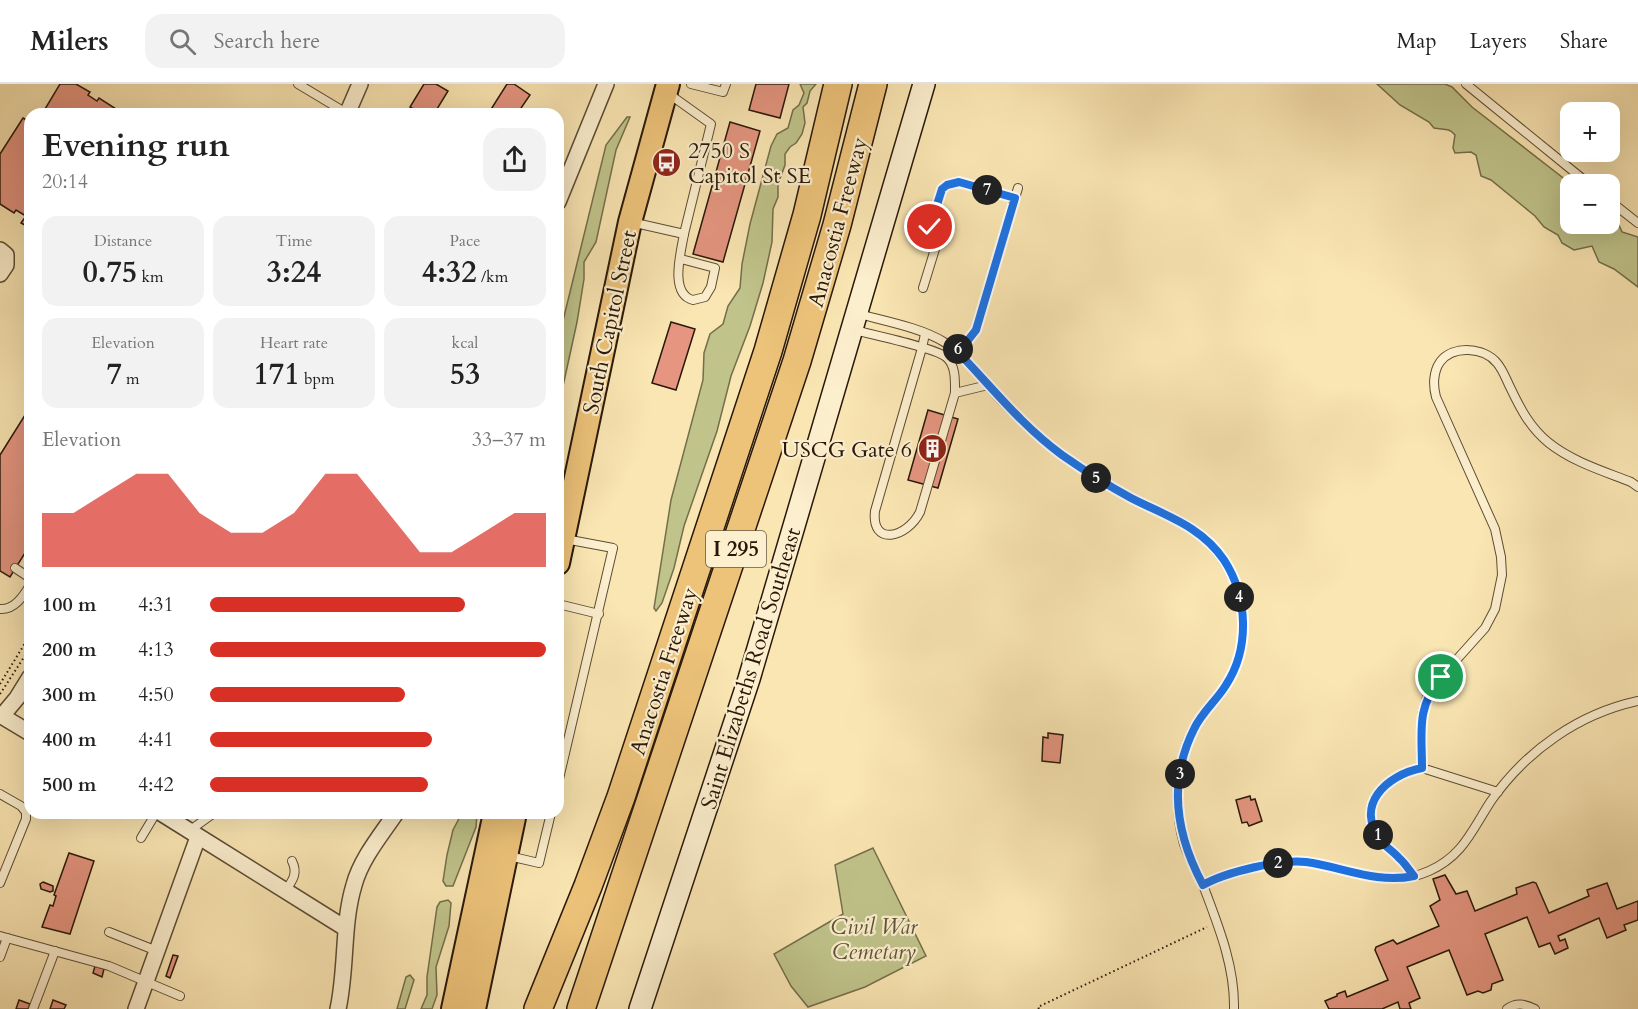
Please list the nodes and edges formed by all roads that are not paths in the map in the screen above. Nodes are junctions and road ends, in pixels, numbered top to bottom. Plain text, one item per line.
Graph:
1 (298, 84) edge
2 (360, 84) edge
3 (606, 84) edge
4 (691, 84) edge
5 (726, 84) edge
6 (838, 84) edge
7 (873, 84) edge
8 (924, 84) edge
9 (1466, 84) edge
10 (667, 88) edge
11 (338, 108) edge
12 (350, 108) edge
13 (1577, 174) edge
14 (564, 187) edge
15 (1018, 188) dead end
16 (1015, 198) junction
17 (1620, 209) edge
18 (630, 222) junction
19 (1638, 223) edge
20 (684, 234) junction
21 (0, 250) edge
22 (681, 259) junction
23 (0, 274) edge
24 (923, 288) dead end
25 (855, 322) junction
26 (925, 334) junction
27 (922, 348) junction
28 (956, 350) junction
29 (947, 357) junction
30 (988, 385) junction
31 (955, 393) junction
32 (1638, 487) edge
33 (564, 533) edge
34 (564, 538) edge
35 (15, 568) dead end
36 (24, 574) edge
37 (24, 592) edge
38 (564, 605) edge
39 (0, 609) edge
40 (599, 614) junction
41 (24, 687) edge
42 (1638, 701) edge
43 (1, 716) edge
44 (24, 729) edge
45 (564, 758) edge
46 (1422, 768) junction
47 (1498, 792) junction
48 (0, 794) edge
49 (24, 810) edge
50 (26, 819) edge
51 (154, 819) edge
52 (168, 819) edge
53 (208, 819) edge
54 (392, 819) edge
55 (494, 819) edge
56 (514, 819) edge
57 (550, 819) edge
58 (193, 834) junction
59 (141, 838) dead end
60 (506, 855) junction
61 (291, 861) dead end
62 (1414, 876) junction
63 (0, 883) edge
64 (1203, 885) junction
65 (286, 890) junction
66 (345, 928) junction
67 (109, 932) dead end
68 (3, 937) edge
69 (55, 951) junction
70 (157, 951) junction
71 (0, 957) edge
72 (145, 983) junction
73 (180, 996) dead end
74 (33, 1009) edge
75 (136, 1009) edge
76 (338, 1009) edge
77 (453, 1009) edge
78 (474, 1009) edge
79 (538, 1009) edge
80 (581, 1009) edge
81 (640, 1009) edge
82 (1234, 1009) edge
83 (1507, 1009) edge
84 (1535, 1009) edge

1 - 11 lane
2 - 12 street
3 - 14 street
4 - 5 lane
6 - 79 highway, Anacostia Freeway / I 295
7 - 80 highway, Anacostia Freeway / I 295
8 - 25 main road, Saint Elizabeths Road Southeast
9 - 13 lane
10 - 18 main road, South Capitol Street
10 - 20 lane
15 - 16 lane
16 - 24 lane
16 - 28 lane
17 - 19 lane
18 - 20 lane
18 - 33 main road, South Capitol Street
20 - 22 lane
21 - 23 street
22 - 22 lane
25 - 26 lane
25 - 27 lane
25 - 81 main road, Saint Elizabeths Road Southeast
26 - 27 lane
26 - 28 lane
27 - 29 lane
27 - 31 lane
28 - 29 lane
28 - 30 lane
29 - 31 lane
30 - 31 lane
30 - 64 lane
32 - 46 lane
34 - 40 lane
35 - 36 lane
37 - 39 lane
38 - 40 lane
40 - 45 lane
41 - 43 street
42 - 47 lane
43 - 44 street
46 - 47 lane
46 - 62 lane
47 - 62 lane
48 - 49 lane
50 - 63 lane
51 - 59 lane
52 - 58 street
53 - 58 lane
54 - 66 street
55 - 77 main road
56 - 60 main road
57 - 60 lane
58 - 65 street
58 - 70 street
60 - 78 main road
61 - 65 lane
62 - 64 lane
64 - 82 lane
65 - 66 street
66 - 76 street
67 - 70 lane
68 - 69 lane
68 - 71 lane
69 - 72 lane
69 - 74 lane
70 - 72 street
72 - 73 lane
72 - 75 street
83 - 84 lane

